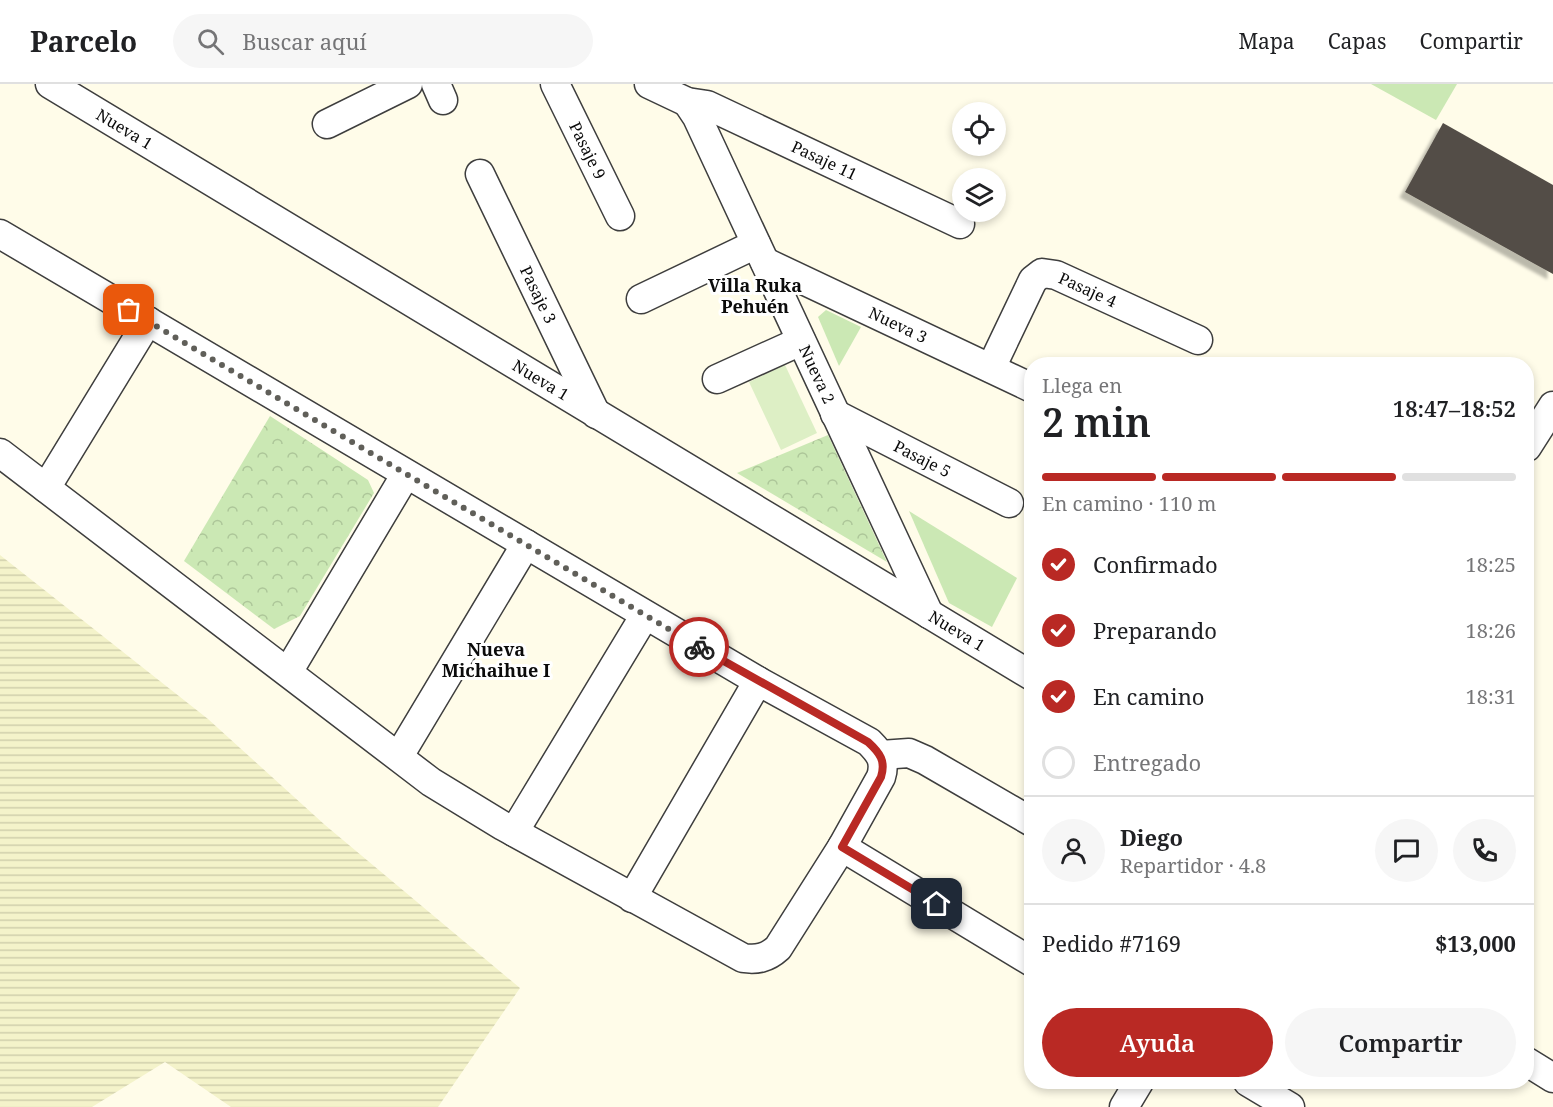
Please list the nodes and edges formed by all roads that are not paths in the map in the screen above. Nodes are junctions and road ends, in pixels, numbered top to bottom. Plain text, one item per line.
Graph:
1 (50, 84) edge
2 (408, 84) edge
3 (555, 84) edge
4 (650, 84) edge
5 (687, 102) junction
6 (327, 124) dead end
7 (480, 174) dead end
8 (620, 216) dead end
9 (960, 224) dead end
10 (0, 234) edge
11 (760, 253) junction
12 (641, 300) dead end
13 (148, 321) junction
14 (1198, 340) dead end
15 (801, 341) junction
16 (991, 368) junction
17 (717, 379) dead end
18 (1024, 384) edge
19 (1553, 406) edge
20 (596, 414) junction
21 (835, 414) junction
22 (1534, 436) edge
23 (0, 453) edge
24 (406, 474) junction
25 (46, 488) junction
26 (1008, 502) dead end
27 (526, 544) junction
28 (929, 614) junction
29 (645, 615) junction
30 (1024, 671) edge
31 (288, 672) junction
32 (758, 681) junction
33 (881, 754) junction
34 (399, 756) junction
35 (1024, 817) edge
36 (514, 832) junction
37 (842, 847) junction
38 (632, 898) junction
39 (1024, 957) edge
40 (1534, 1066) edge
41 (1553, 1078) edge
42 (1135, 1089) edge
43 (1260, 1089) edge
44 (1124, 1107) edge
45 (1290, 1107) edge

1 - 20 street, Nueva 1
2 - 6 street
3 - 8 street, Pasaje 9
4 - 5 street, Pasaje 11
5 - 9 street, Pasaje 11
5 - 11 street, Nueva 2
7 - 20 street, Pasaje 3
10 - 13 street
11 - 12 street
11 - 15 street, Nueva 2
11 - 16 street, Nueva 3
13 - 24 street
13 - 25 street
14 - 16 street, Pasaje 4
15 - 17 street
15 - 21 street, Nueva 2
16 - 18 street, Nueva 3
19 - 22 street
20 - 28 street, Nueva 1
21 - 26 street, Pasaje 5
21 - 28 street, Nueva 2
23 - 25 street
24 - 27 street
24 - 31 street
25 - 31 street
27 - 29 street
27 - 34 street
28 - 30 street, Nueva 1
29 - 32 street
29 - 36 street
31 - 34 street
32 - 33 street
32 - 38 street
33 - 35 street
33 - 37 street
34 - 36 street
36 - 38 street
37 - 38 street
37 - 39 street
40 - 41 street
42 - 44 street
43 - 45 street

